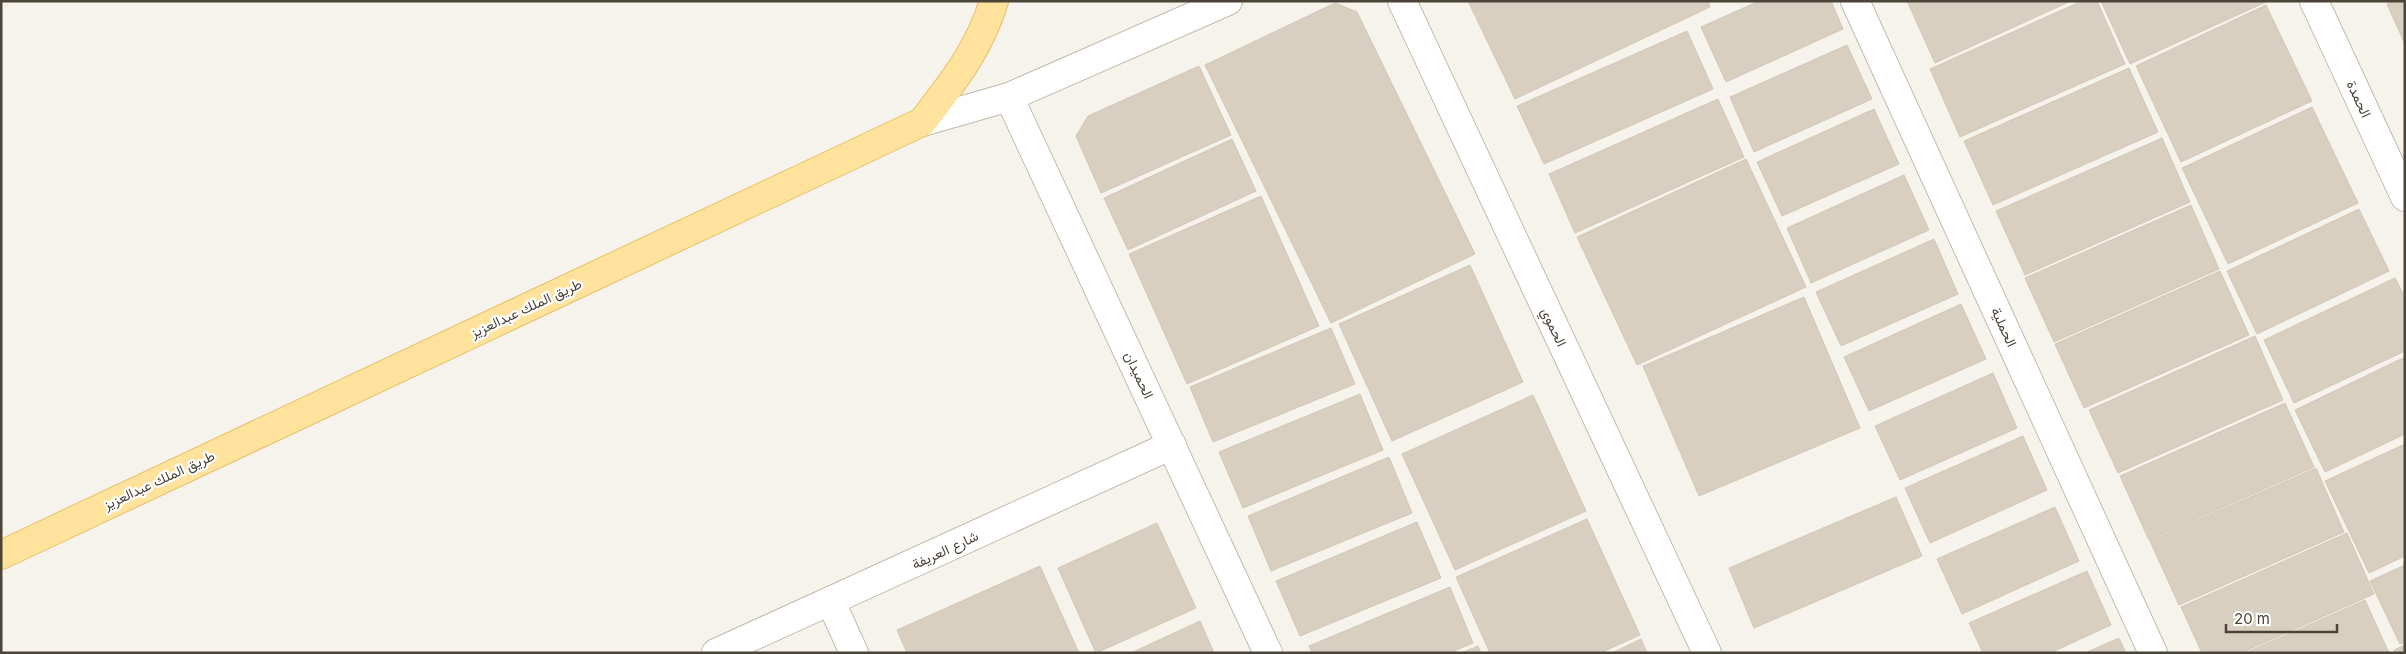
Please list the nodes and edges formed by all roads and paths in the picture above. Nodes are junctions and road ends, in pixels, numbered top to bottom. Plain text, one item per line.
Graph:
1 (994, 1) edge
2 (1228, 1) edge
3 (1402, 1) edge
4 (1854, 1) edge
5 (2314, 1) edge
6 (1009, 97) junction
7 (922, 122) junction
8 (2405, 197) edge
9 (1172, 445) junction
10 (1, 555) edge
11 (831, 602) junction
12 (716, 653) edge
13 (854, 653) edge
14 (1268, 653) edge
15 (1707, 653) edge
16 (2153, 653) edge

1 - 7 main road, طريق الملك عبدالعزيز
2 - 6 street
3 - 15 street, الحموي
4 - 16 street, الحملية
5 - 8 street, الحمدة
6 - 7 street
6 - 9 street, الحميدان
7 - 10 main road, طريق الملك عبدالعزيز
9 - 11 street, شارع العريفة
9 - 14 street, الحميدان
11 - 12 street, شارع العريفة
11 - 13 street

